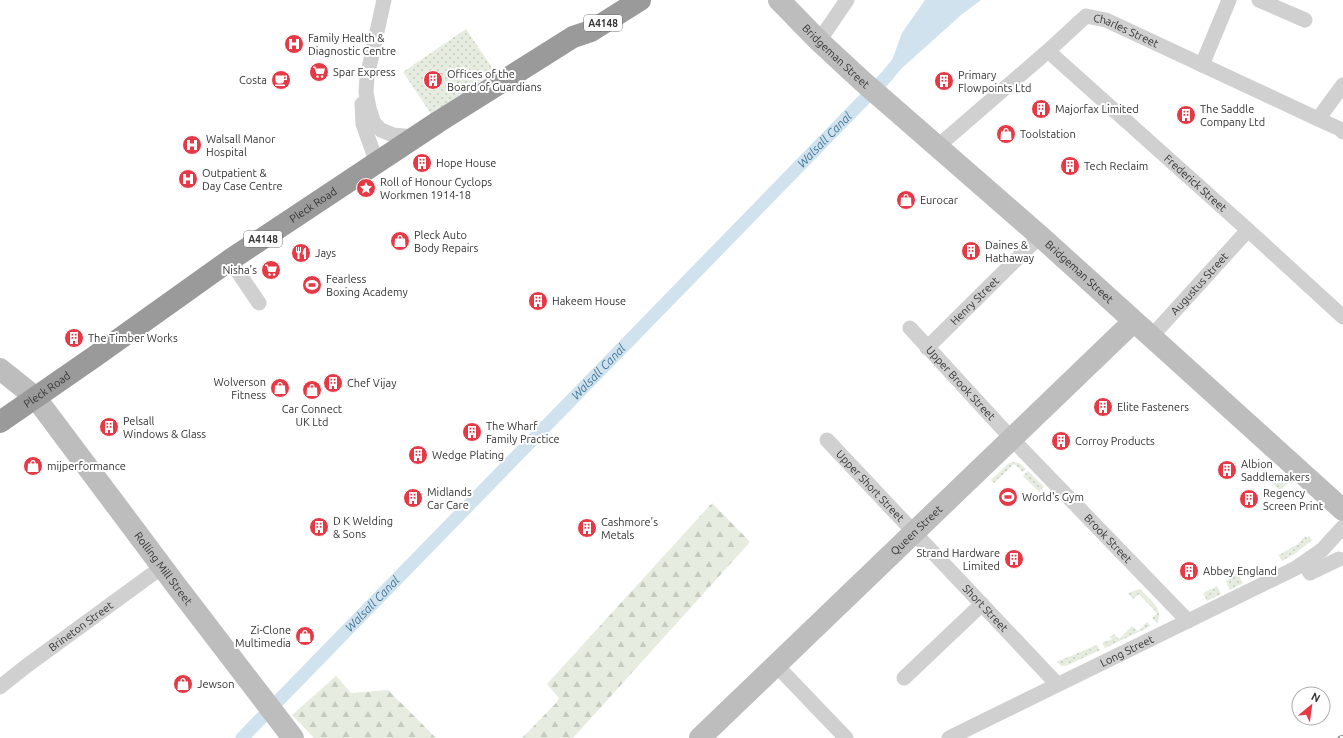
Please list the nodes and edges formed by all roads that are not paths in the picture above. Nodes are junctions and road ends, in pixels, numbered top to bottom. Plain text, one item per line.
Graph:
1 (384, 0) edge
2 (612, 0) edge
3 (640, 0) edge
4 (779, 0) edge
5 (847, 0) edge
6 (1229, 0) edge
7 (1259, 0) edge
8 (1305, 20) dead end
9 (573, 37) junction
10 (819, 41) junction
11 (1048, 51) junction
12 (1202, 65) junction
13 (1343, 85) edge
14 (366, 92) junction
15 (1318, 119) junction
16 (1343, 132) edge
17 (415, 137) junction
18 (937, 147) junction
19 (377, 163) junction
20 (1248, 230) junction
21 (1040, 236) junction
22 (230, 260) junction
23 (259, 303) dead end
24 (1343, 317) edge
25 (1133, 322) junction
26 (910, 328) dead end
27 (1151, 337) junction
28 (927, 348) junction
29 (0, 369) edge
30 (35, 397) junction
31 (0, 422) edge
32 (1012, 439) junction
33 (827, 440) dead end
34 (1343, 510) edge
35 (1343, 527) edge
36 (914, 532) junction
37 (1340, 559) dead end
38 (1304, 563) junction
39 (162, 567) junction
40 (982, 604) junction
41 (1188, 621) junction
42 (776, 665) junction
43 (904, 678) dead end
44 (1057, 684) junction
45 (0, 686) edge
46 (289, 733) edge
47 (700, 738) edge
48 (846, 738) edge
49 (949, 738) edge

1 - 14 street
2 - 9 highway, Pleck Road / A4148
3 - 9 highway, Pleck Road / A4148
4 - 10 street, Bridgeman Street
5 - 10 street
6 - 12 street
7 - 8 street
9 - 17 highway, Pleck Road / A4148
10 - 18 street, Bridgeman Street
11 - 12 street, Charles Street
11 - 18 street, Charles Street
11 - 20 street, Frederick Street
12 - 15 street, Charles Street
13 - 15 street
14 - 17 street
14 - 19 street
15 - 16 street, Charles Street
17 - 19 highway, Pleck Road / A4148
18 - 21 street, Bridgeman Street
19 - 22 highway, Pleck Road / A4148
20 - 24 street, Frederick Street
20 - 27 street, Augustus Street
21 - 25 street, Bridgeman Street
21 - 28 street, Henry Street
22 - 23 street
22 - 30 highway, Pleck Road / A4148
25 - 27 street, Bridgeman Street
25 - 32 street, Queen Street
26 - 28 street, Upper Brook Street
27 - 34 street, Bridgeman Street
28 - 32 street, Upper Brook Street
29 - 30 street, Rolling Mill Street
30 - 31 highway, Pleck Road / A4148
30 - 39 street, Rolling Mill Street
32 - 36 street, Queen Street
32 - 41 street, Brook Street
33 - 36 street, Upper Short Street
35 - 38 street, Long Street
36 - 40 street, Short Street
36 - 42 street, Queen Street
37 - 38 street
38 - 41 street, Long Street
39 - 45 street, Brineton Street
39 - 46 street, Rolling Mill Street
40 - 43 street
40 - 44 street, Short Street
41 - 44 street, Long Street
42 - 47 street, Queen Street
42 - 48 street
44 - 49 street, Long Street

